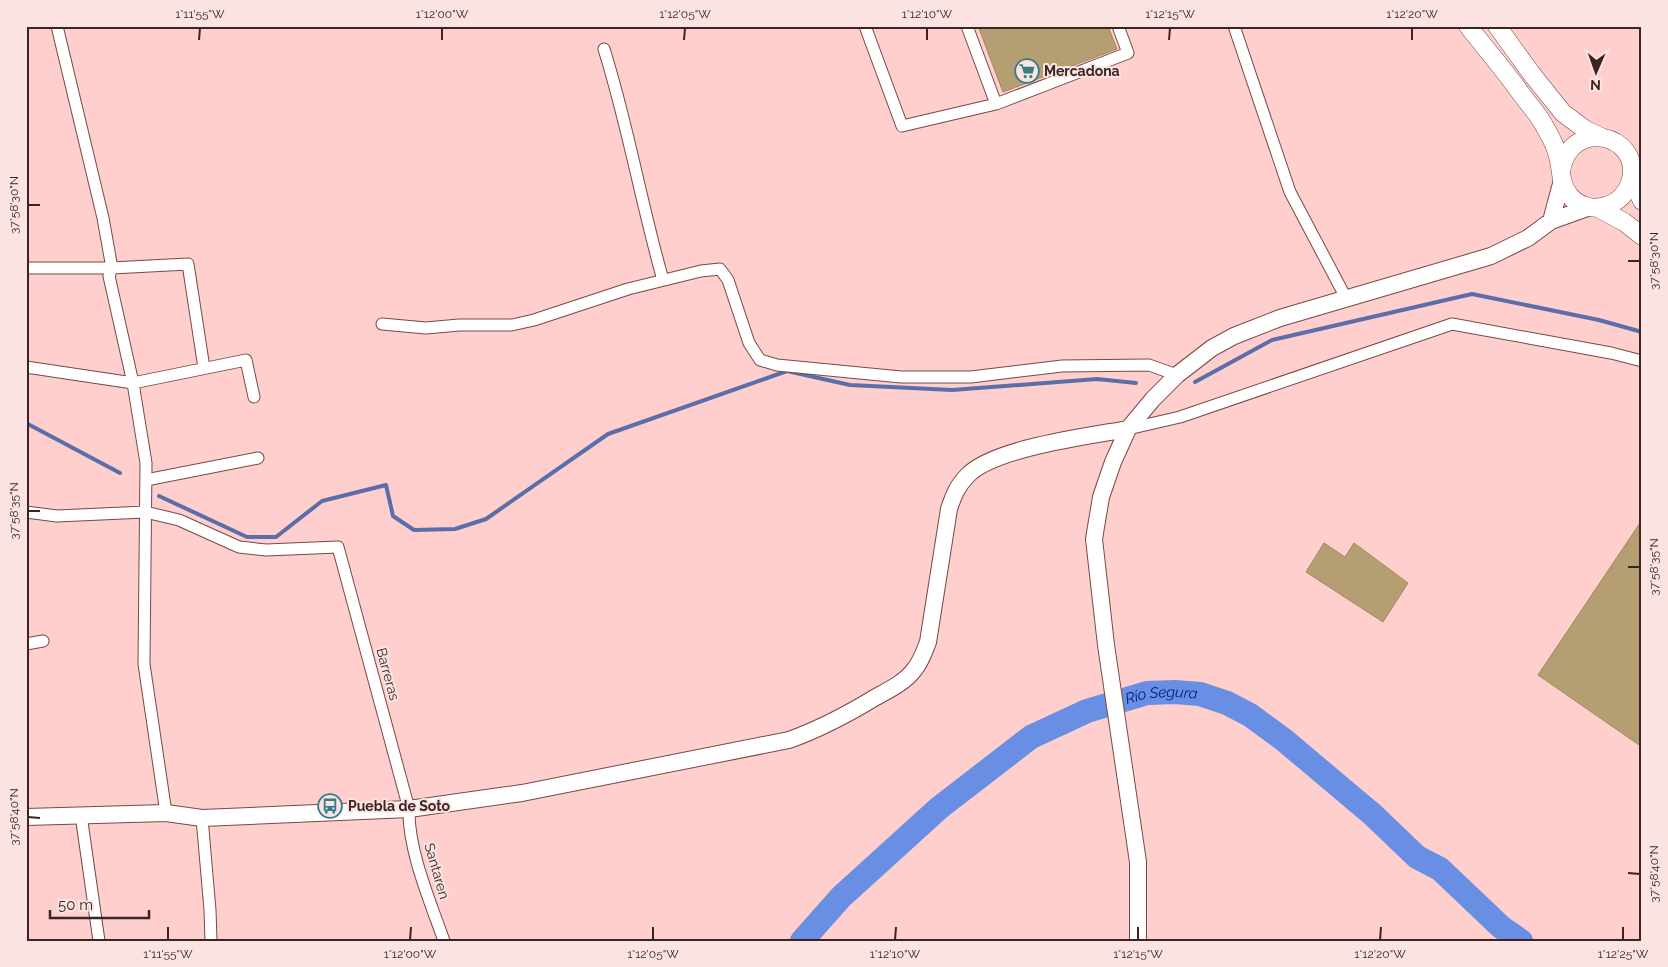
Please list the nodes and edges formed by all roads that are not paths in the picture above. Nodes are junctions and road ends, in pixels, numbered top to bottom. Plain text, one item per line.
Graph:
1 (57, 26) edge
2 (865, 26) edge
3 (967, 26) edge
4 (1118, 26) edge
5 (1234, 26) edge
6 (1468, 26) edge
7 (1497, 26) edge
8 (604, 49) dead end
9 (996, 104) junction
10 (1601, 137) junction
11 (1561, 176) junction
12 (1632, 177) junction
13 (1642, 201) edge
14 (1594, 208) junction
15 (1551, 221) junction
16 (1642, 236) edge
17 (26, 268) edge
18 (112, 268) junction
19 (663, 280) junction
20 (1346, 298) junction
21 (382, 324) dead end
22 (1642, 361) edge
23 (26, 367) edge
24 (204, 368) junction
25 (1177, 374) junction
26 (133, 383) junction
27 (254, 396) dead end
28 (1128, 429) junction
29 (258, 458) dead end
30 (146, 480) junction
31 (26, 512) edge
32 (145, 512) junction
33 (43, 641) dead end
34 (26, 644) edge
35 (409, 809) junction
36 (166, 813) junction
37 (82, 815) junction
38 (26, 817) edge
39 (202, 818) junction
40 (99, 941) edge
41 (211, 941) edge
42 (444, 941) edge
43 (1138, 941) edge

1 - 18 street
2 - 9 street
3 - 9 street
4 - 9 street
5 - 20 street
6 - 11 main road
7 - 10 main road
8 - 19 street
10 - 11 main road
10 - 12 main road
11 - 14 main road
11 - 15 main road
12 - 13 main road
12 - 14 main road
14 - 15 main road
14 - 16 main road
15 - 20 main road
17 - 18 street
18 - 24 street
18 - 26 street
19 - 21 street
19 - 25 street
20 - 25 main road
22 - 28 street
23 - 26 street
24 - 26 street
24 - 27 street
25 - 28 main road
26 - 30 street
28 - 35 main road
28 - 43 main road
29 - 30 street
30 - 32 street
31 - 32 street
32 - 35 street, Barreras
32 - 36 street
33 - 34 street
35 - 39 main road
35 - 42 street, Santaren
36 - 37 main road
36 - 39 main road
37 - 38 main road
37 - 40 street
39 - 41 street

